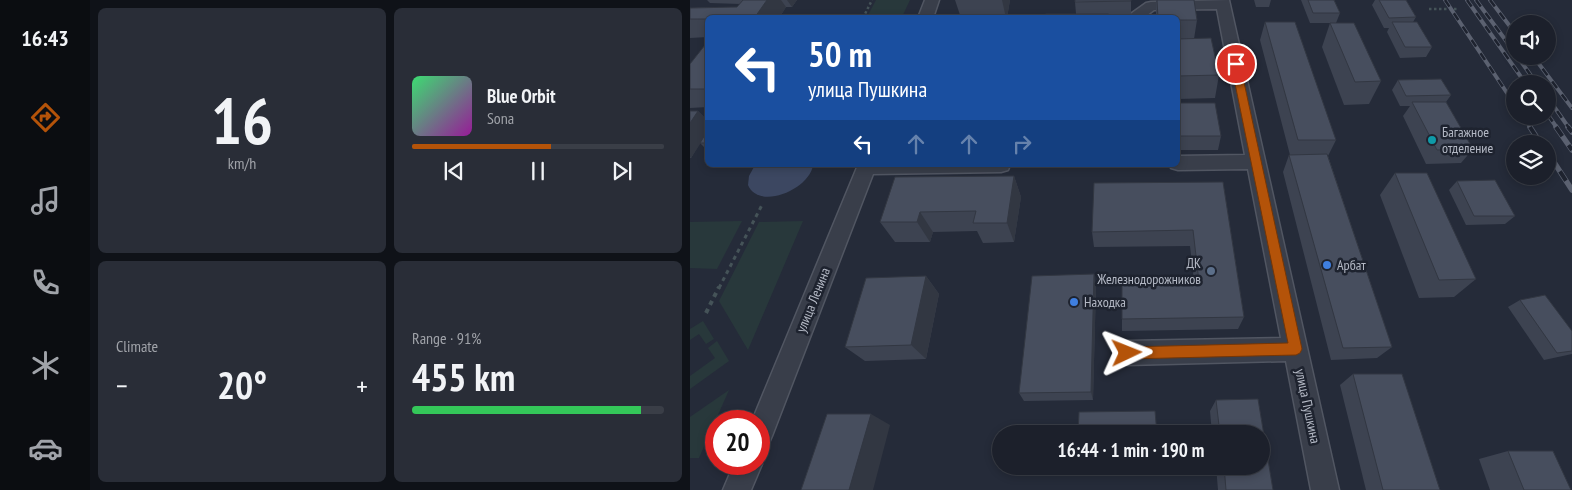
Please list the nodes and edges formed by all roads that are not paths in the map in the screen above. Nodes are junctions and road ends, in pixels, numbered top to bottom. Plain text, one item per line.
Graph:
1 (932, 0) edge
2 (1223, 2) edge
3 (926, 15) edge
4 (1137, 15) edge
5 (1256, 162) junction
6 (1180, 163) edge
7 (867, 167) edge
8 (1296, 349) junction
9 (1127, 353) dead end
10 (769, 410) edge
11 (743, 475) edge
12 (737, 490) edge
13 (1326, 490) edge

1 - 3 street
2 - 4 street
2 - 5 street, улица Пушкина
5 - 6 street
5 - 8 street, улица Пушкина
7 - 10 street, улица Ленина
8 - 9 street
8 - 13 street, улица Пушкина
11 - 12 street

